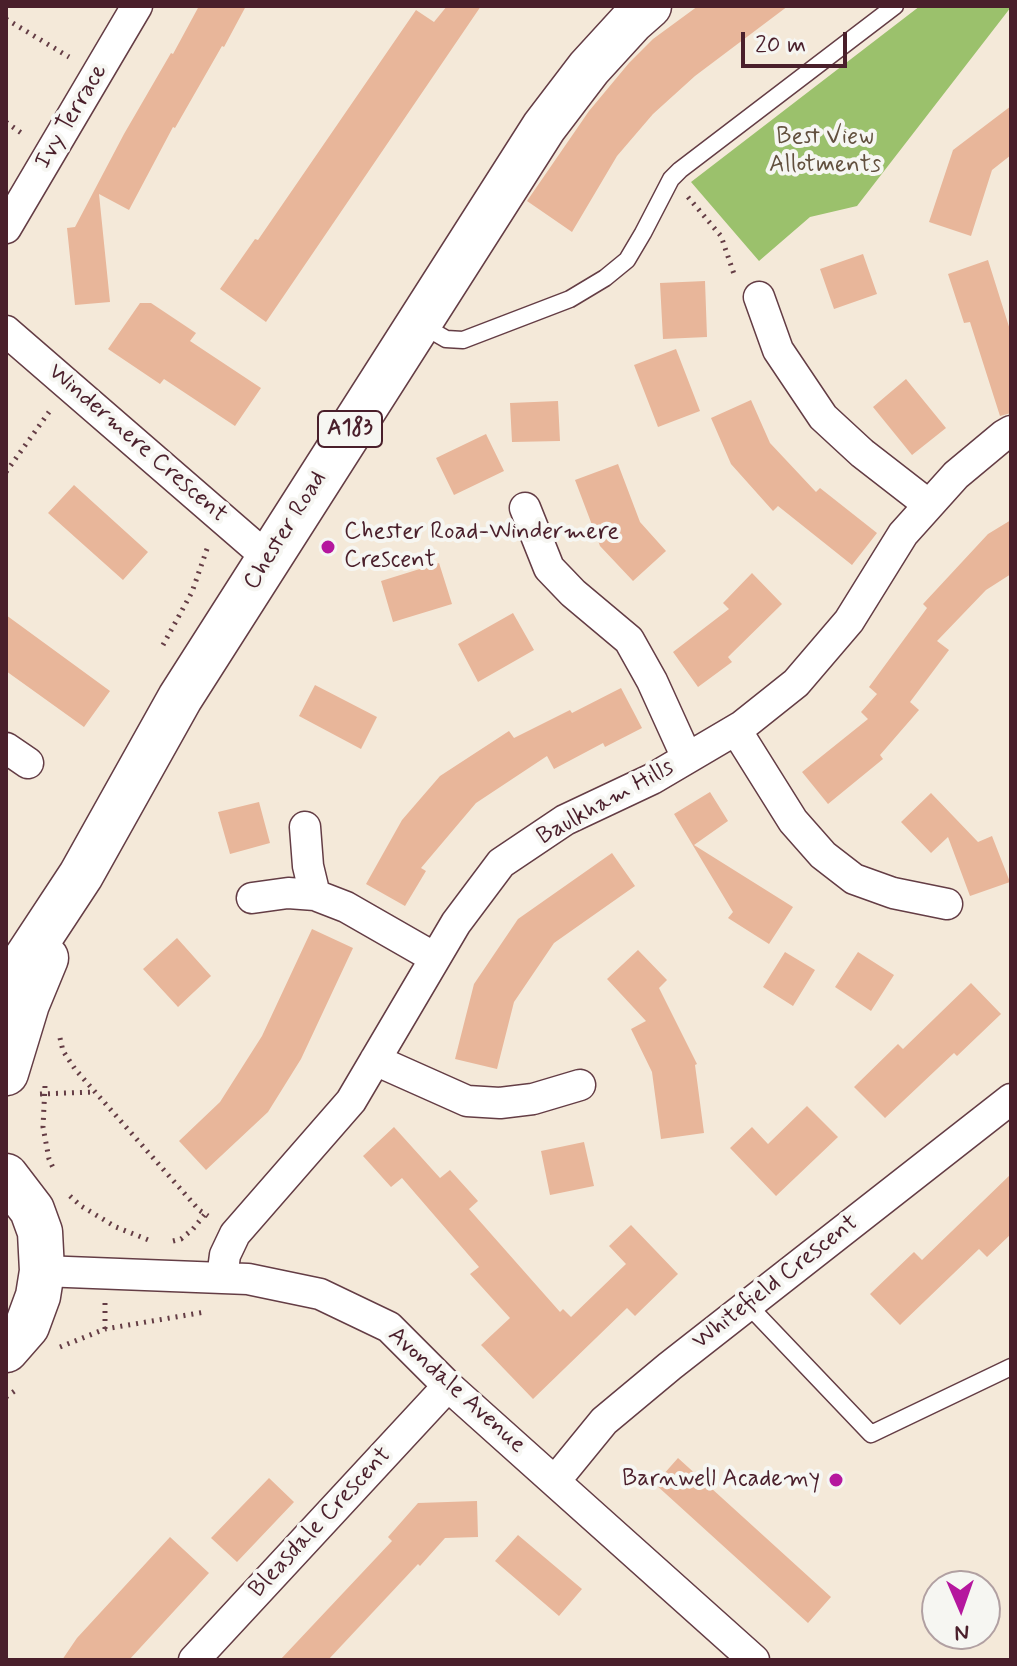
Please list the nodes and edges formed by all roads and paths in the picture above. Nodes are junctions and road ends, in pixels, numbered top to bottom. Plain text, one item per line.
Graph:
1 (137, 6) edge
2 (649, 6) edge
3 (895, 6) edge
4 (6, 19) edge
5 (97, 74) junction
6 (671, 179) junction
7 (6, 228) edge
8 (759, 297) joint
9 (418, 323) junction
10 (6, 331) edge
11 (68, 385) junction
12 (1011, 431) edge
13 (6, 472) edge
14 (929, 505) junction
15 (525, 508) dead end
16 (268, 558) junction
17 (736, 730) junction
18 (687, 758) junction
19 (305, 827) dead end
20 (81, 875) junction
21 (315, 895) junction
22 (252, 898) dead end
23 (947, 904) dead end
24 (435, 958) junction
25 (6, 989) edge
26 (64, 1024) dead end
27 (59, 1040) junction
28 (55, 1053) dead end
29 (375, 1060) junction
30 (27, 1083) edge
31 (580, 1085) dead end
32 (95, 1092) junction
33 (43, 1094) junction
34 (1011, 1099) edge
35 (6, 1166) edge
36 (58, 1178) dead end
37 (63, 1188) dead end
38 (205, 1214) junction
39 (235, 1234) junction
40 (157, 1242) dead end
41 (167, 1243) dead end
42 (42, 1271) junction
43 (222, 1278) junction
44 (748, 1305) junction
45 (207, 1312) dead end
46 (58, 1348) dead end
47 (1011, 1367) edge
48 (14, 1368) edge
49 (448, 1386) junction
50 (6, 1397) edge
51 (555, 1481) junction
52 (735, 1654) edge
53 (194, 1660) edge

1 - 5 street, Ivy Terrace
2 - 9 main road, Chester Road / A183
3 - 6 lane
4 - 5 path
5 - 7 street, Ivy Terrace
6 - 8 path
6 - 9 lane
8 - 14 street
9 - 16 main road, Chester Road / A183
10 - 11 street, Windermere Crescent
11 - 13 path
11 - 16 street, Windermere Crescent
12 - 14 street, Baulkham Hills
14 - 17 street, Baulkham Hills
15 - 18 street, Baulkham Hills
16 - 20 main road, Chester Road / A183
17 - 18 street, Baulkham Hills
17 - 23 street
18 - 24 street, Baulkham Hills
19 - 21 street
20 - 25 main road, Chester Road / A183
20 - 30 main road, Chester Road / A183
21 - 22 street
21 - 24 street
24 - 29 street, Baulkham Hills
26 - 27 path
27 - 28 path
27 - 32 path
29 - 31 street
29 - 39 street, Baulkham Hills
30 - 33 path
30 - 33 path
32 - 33 path
32 - 38 path
33 - 36 path
34 - 44 street, Whitefield Crescent
35 - 42 main road
37 - 40 path
38 - 39 path
38 - 41 path
39 - 43 street, Baulkham Hills
42 - 43 street, Avondale Avenue
42 - 48 main road
43 - 49 street, Avondale Avenue
44 - 47 lane
44 - 51 street, Whitefield Crescent
45 - 46 path
48 - 50 path
49 - 51 street, Avondale Avenue
49 - 53 street, Bleasdale Crescent
51 - 52 street, Avondale Avenue

